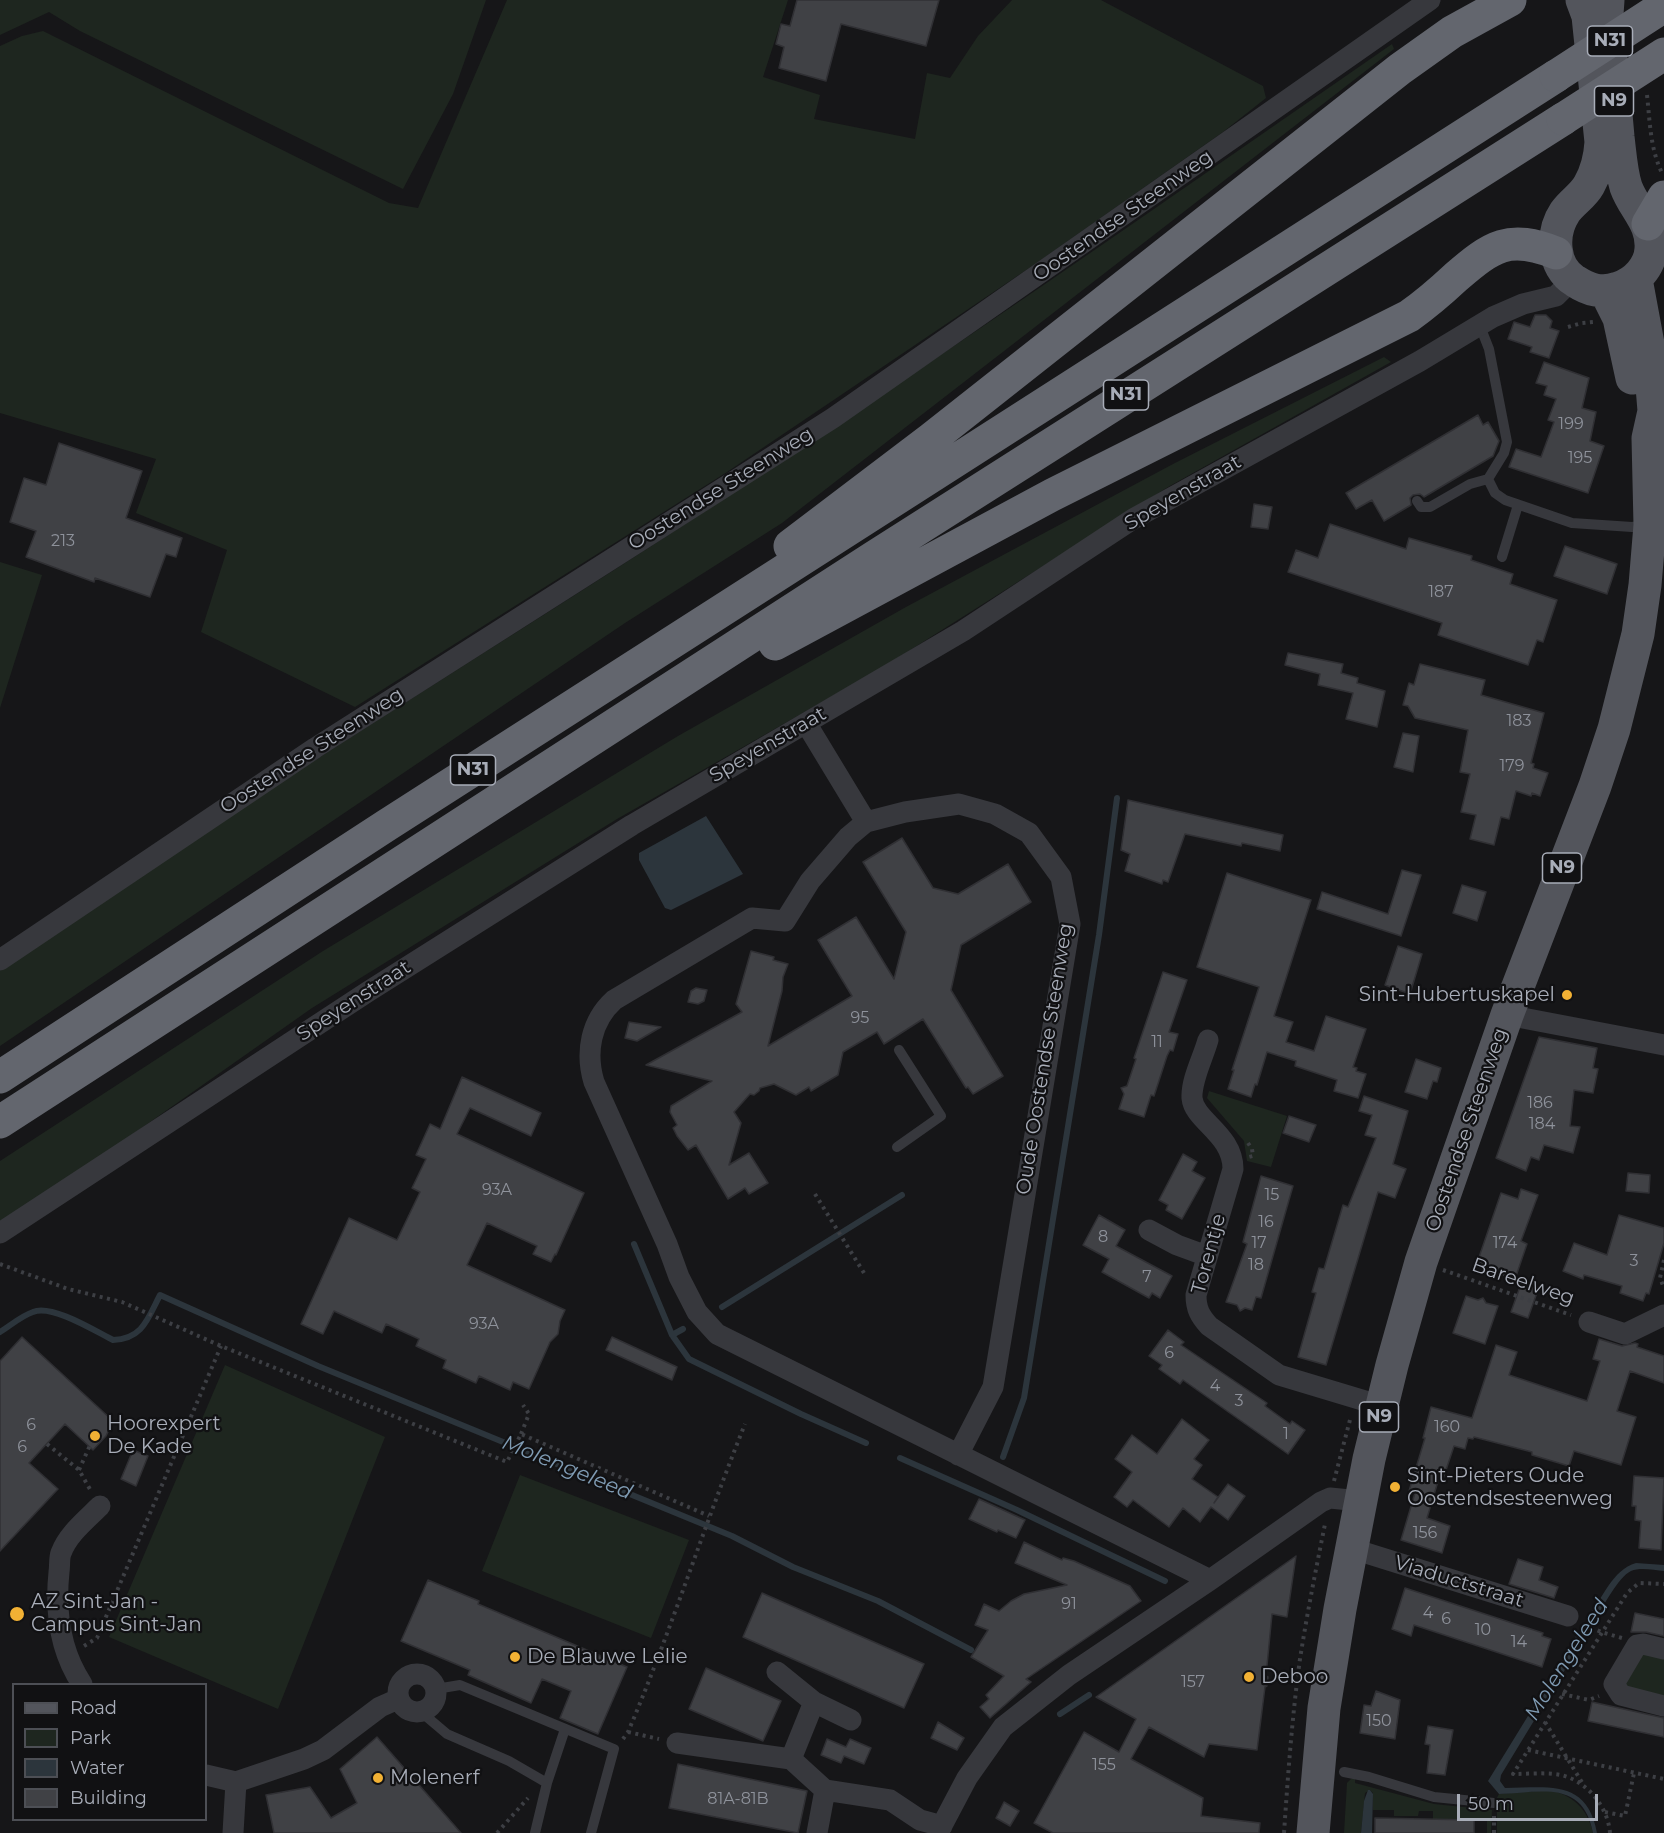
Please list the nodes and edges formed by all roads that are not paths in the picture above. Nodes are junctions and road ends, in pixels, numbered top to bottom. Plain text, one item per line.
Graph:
1 (1430, 0) edge
2 (1510, 0) edge
3 (1599, 5) edge
4 (1664, 6) edge
5 (1664, 54) edge
6 (1656, 210) edge
7 (1562, 276) junction
8 (1636, 279) junction
9 (1606, 292) junction
10 (1480, 326) junction
11 (1638, 351) junction
12 (1488, 479) junction
13 (1417, 501) dead end
14 (1518, 505) junction
15 (1650, 525) junction
16 (1502, 557) dead end
17 (750, 593) junction
18 (691, 674) junction
19 (806, 723) junction
20 (866, 822) junction
21 (0, 960) edge
22 (1508, 1015) junction
23 (1208, 1040) dead end
24 (1664, 1045) edge
25 (899, 1050) dead end
26 (0, 1077) edge
27 (0, 1122) edge
28 (897, 1147) dead end
29 (1149, 1230) dead end
30 (0, 1233) edge
31 (1207, 1256) junction
32 (1664, 1315) edge
33 (1589, 1322) road end
34 (1382, 1406) junction
35 (958, 1455) junction
36 (1360, 1501) junction
37 (100, 1506) road end
38 (1350, 1548) junction
39 (1210, 1580) junction
40 (1568, 1616) dead end
41 (1664, 1649) edge
42 (777, 1672) dead end
43 (81, 1683) edge
44 (436, 1689) junction
45 (814, 1702) junction
46 (389, 1703) junction
47 (1664, 1706) edge
48 (421, 1712) junction
49 (851, 1720) dead end
50 (565, 1729) junction
51 (677, 1743) road end
52 (791, 1759) junction
53 (1344, 1772) dead end
54 (207, 1775) edge
55 (236, 1782) junction
56 (547, 1784) junction
57 (825, 1790) junction
58 (1494, 1803) dead end
59 (940, 1829) edge
60 (233, 1833) edge
61 (535, 1833) edge
62 (591, 1833) edge
63 (817, 1833) edge
64 (1313, 1833) edge

1 - 21 street, Oostendse Steenweg
2 - 17 highway
3 - 6 main road, N9
3 - 7 main road, N9
4 - 17 highway, N31, bridge
5 - 18 highway, N31, bridge
6 - 8 main road, N9
7 - 9 main road
7 - 10 street, Speyenstraat
7 - 18 highway
8 - 9 main road
8 - 11 main road, Oostendse Steenweg / N9
9 - 11 main road, Oostendse Steenweg / N9
10 - 12 lane
10 - 19 street, Speyenstraat
11 - 15 main road, Oostendse Steenweg / N9
12 - 13 lane
12 - 14 lane
14 - 15 lane
14 - 16 lane
15 - 22 main road, Oostendse Steenweg / N9
17 - 26 highway, N31
18 - 27 highway, N31
19 - 20 street
19 - 30 street, Speyenstraat
20 - 35 street, Oude Oostendse Steenweg
20 - 35 street, Oude Oostendse Steenweg
22 - 24 street
22 - 34 main road, Oostendse Steenweg / N9
23 - 31 street, Torentje
25 - 28 lane
29 - 31 street
31 - 34 street, Torentje
32 - 33 street
34 - 36 main road, Oostendse Steenweg / N9
35 - 39 street, Oude Oostendse Steenweg
36 - 38 main road, Oostendse Steenweg / N9
36 - 39 street
37 - 43 street
38 - 40 street, Viaductstraat
38 - 64 main road, Oostendse Steenweg / N9
39 - 59 street
41 - 47 street
42 - 45 street
44 - 46 street
44 - 48 street
44 - 50 lane
45 - 49 street
45 - 52 street
46 - 48 street
46 - 55 street
48 - 56 lane
50 - 56 lane
50 - 62 lane
51 - 52 street
52 - 57 street
53 - 58 lane
54 - 55 street
55 - 60 street
56 - 61 lane
57 - 59 street
57 - 63 street

